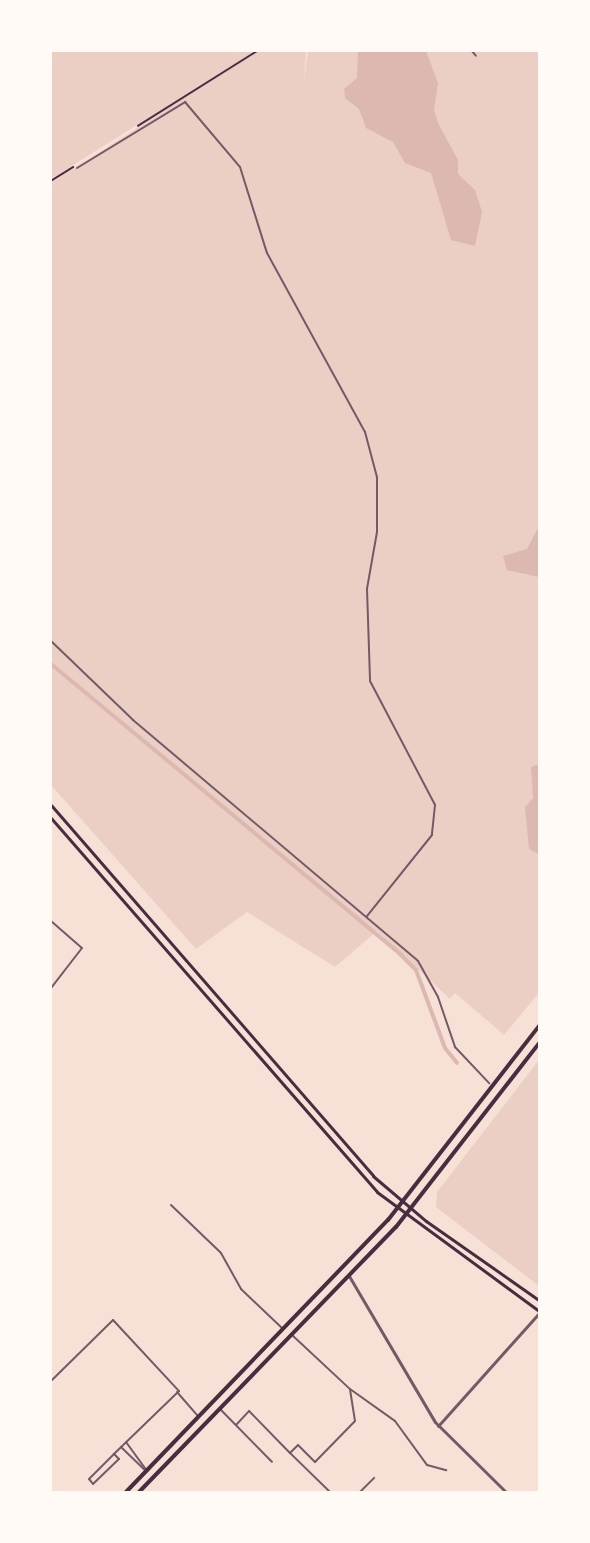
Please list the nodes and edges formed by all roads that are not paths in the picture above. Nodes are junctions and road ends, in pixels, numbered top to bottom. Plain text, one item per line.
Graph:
1 (472, 51) edge
2 (476, 56) dead end
3 (77, 168) dead end
4 (51, 641) edge
5 (51, 805) edge
6 (51, 818) edge
7 (367, 916) junction
8 (51, 921) edge
9 (51, 988) edge
10 (539, 1026) edge
11 (539, 1043) edge
12 (489, 1083) dead end
13 (403, 1203) junction
14 (171, 1205) dead end
15 (411, 1209) junction
16 (397, 1210) junction
17 (405, 1216) junction
18 (349, 1276) junction
19 (539, 1300) edge
20 (539, 1312) edge
21 (283, 1330) junction
22 (292, 1335) junction
23 (51, 1381) edge
24 (350, 1389) junction
25 (177, 1392) junction
26 (217, 1398) junction
27 (224, 1405) junction
28 (220, 1409) junction
29 (206, 1410) junction
30 (199, 1417) junction
31 (212, 1417) junction
32 (236, 1425) junction
33 (438, 1426) junction
34 (126, 1442) junction
35 (121, 1447) junction
36 (290, 1453) junction
37 (114, 1454) junction
38 (272, 1462) dead end
39 (446, 1470) dead end
40 (147, 1471) junction
41 (374, 1478) dead end
42 (126, 1492) edge
43 (140, 1492) edge
44 (330, 1492) edge
45 (360, 1492) edge
46 (506, 1492) edge

1 - 2 street
3 - 7 street
4 - 7 street
5 - 13 main road
6 - 16 main road
7 - 12 street
8 - 9 street
10 - 13 main road
11 - 15 main road
13 - 15 main road
13 - 16 main road
14 - 21 street
15 - 17 main road
15 - 19 main road
16 - 17 main road
16 - 21 main road
17 - 18 main road
17 - 20 main road
18 - 22 main road
18 - 33 street
20 - 33 street
21 - 26 main road
22 - 24 street
22 - 27 main road
23 - 25 street
24 - 36 street
24 - 39 street
25 - 30 street
25 - 34 street
26 - 27 main road
26 - 29 main road
27 - 28 main road
28 - 31 main road
28 - 32 street
29 - 30 main road
29 - 31 main road
30 - 40 main road
31 - 43 main road
32 - 36 street
32 - 38 street
33 - 46 street
34 - 35 street
34 - 40 street
35 - 37 street
35 - 40 street
36 - 44 street
37 - 37 street
40 - 42 main road
41 - 45 street

